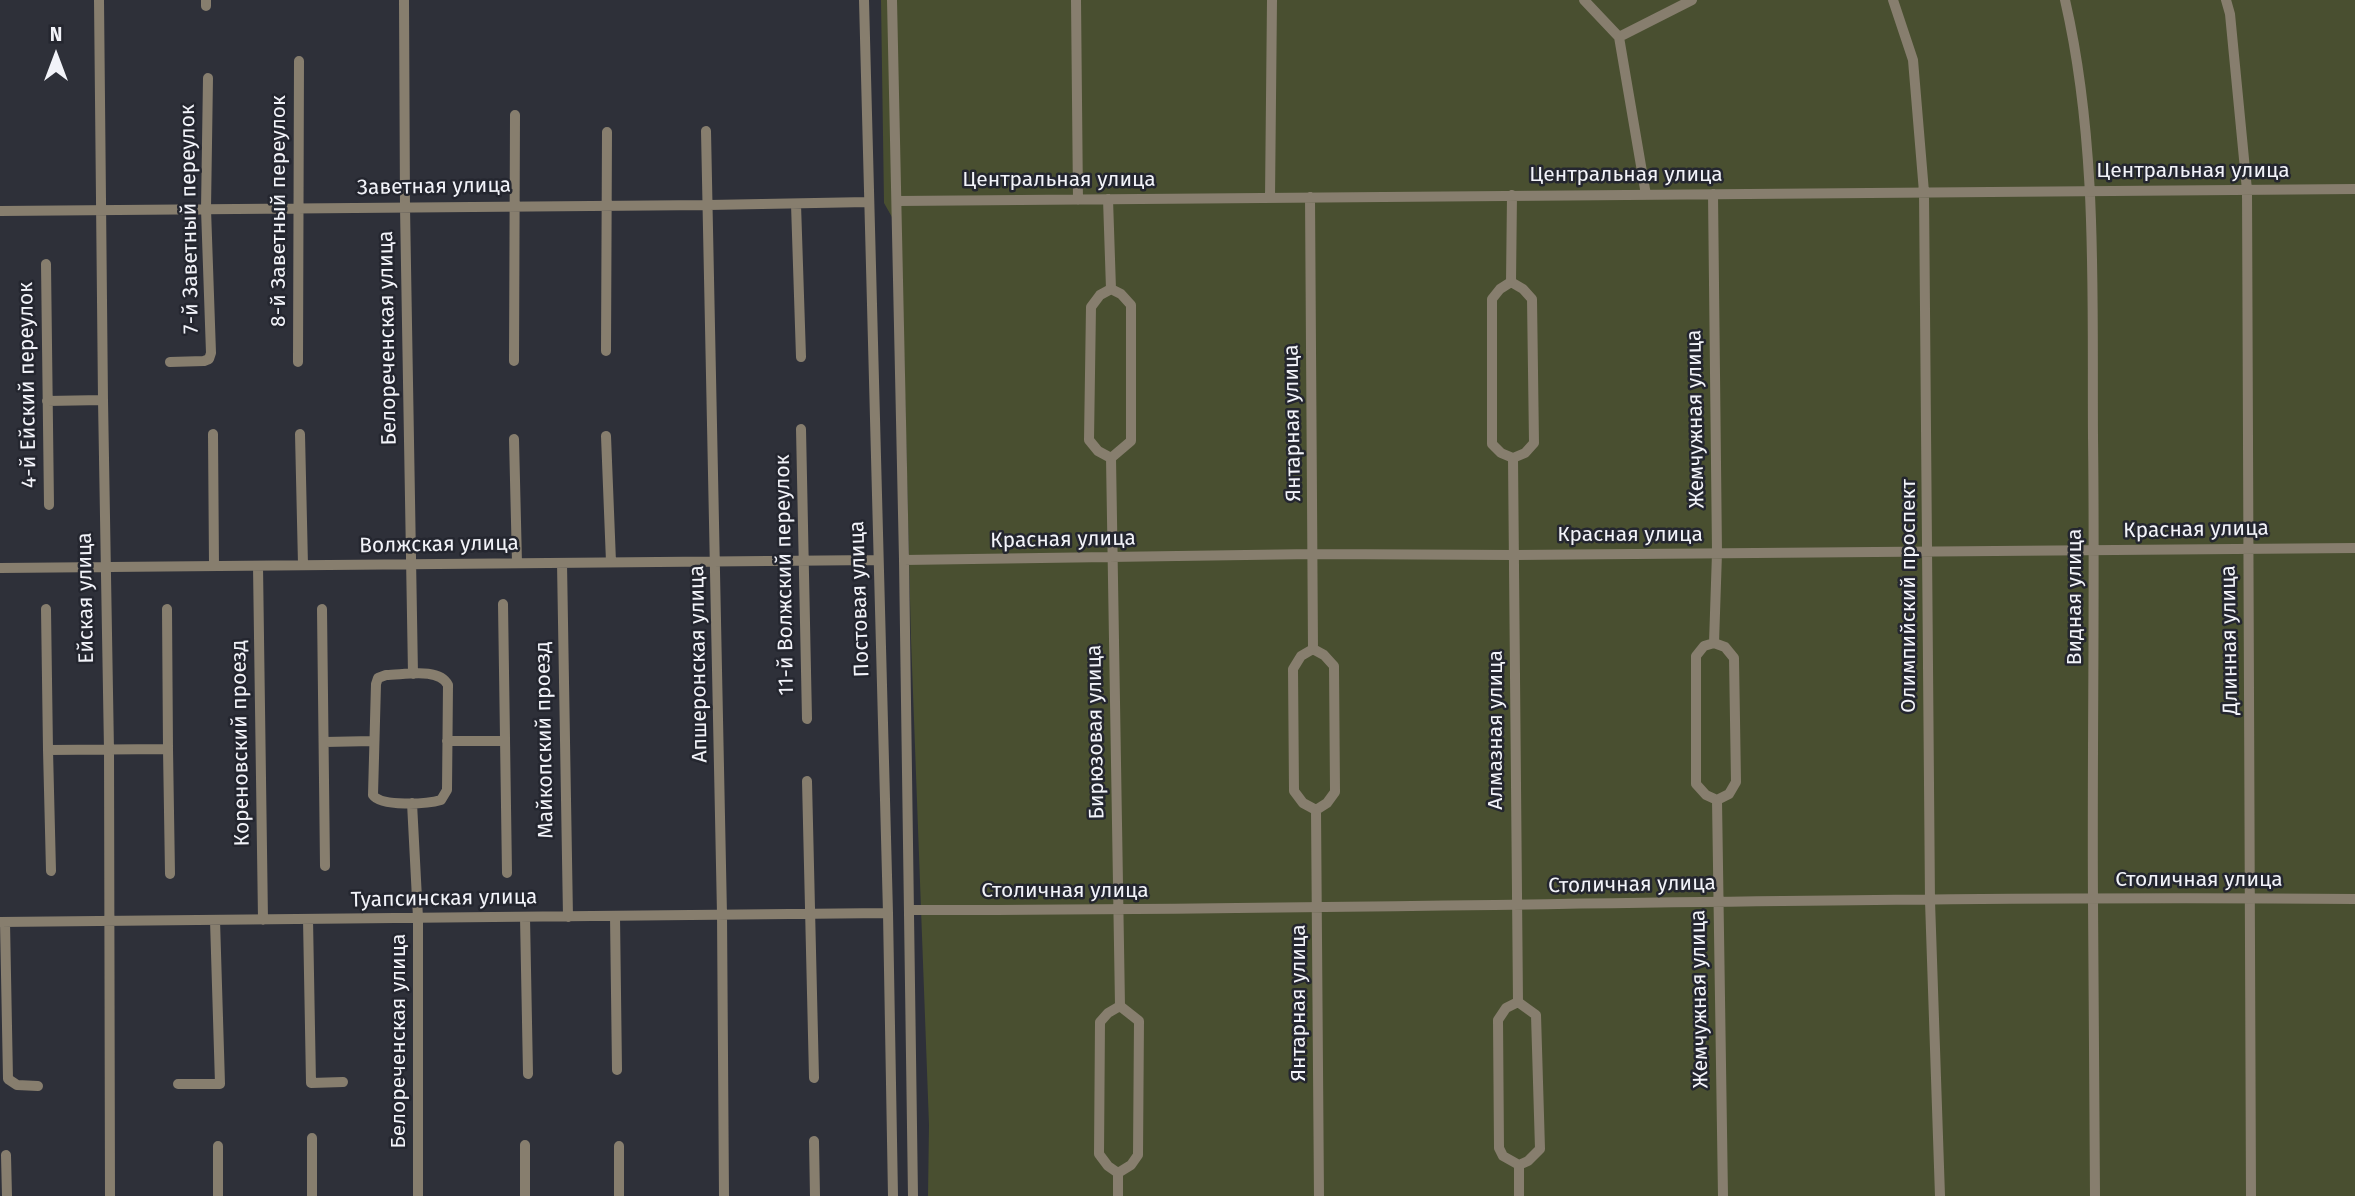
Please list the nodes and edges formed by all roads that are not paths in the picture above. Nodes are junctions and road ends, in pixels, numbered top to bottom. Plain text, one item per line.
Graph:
1 (99, 0) edge
2 (404, 0) edge
3 (864, 0) edge
4 (892, 0) edge
5 (1076, 0) edge
6 (1272, 0) edge
7 (1584, 0) edge
8 (1692, 0) edge
9 (1893, 0) edge
10 (2065, 0) edge
11 (2226, 0) edge
12 (1619, 37) junction
13 (299, 61) dead end
14 (208, 78) dead end
15 (515, 115) dead end
16 (706, 131) dead end
17 (607, 132) dead end
18 (2355, 189) edge
19 (2247, 190) junction
20 (2090, 191) junction
21 (1924, 192) junction
22 (1713, 194) junction
23 (1512, 195) junction
24 (1646, 195) junction
25 (1310, 197) junction
26 (1270, 198) junction
27 (1108, 199) junction
28 (1078, 200) junction
29 (898, 201) junction
30 (868, 202) junction
31 (796, 204) junction
32 (516, 205) junction
33 (709, 205) junction
34 (608, 206) junction
35 (298, 207) junction
36 (405, 207) junction
37 (206, 209) junction
38 (102, 210) junction
39 (0, 211) edge
40 (46, 264) dead end
41 (1511, 282) junction
42 (1111, 289) junction
43 (606, 351) dead end
44 (802, 356) dead end
45 (514, 361) dead end
46 (170, 362) dead end
47 (298, 362) dead end
48 (103, 400) junction
49 (47, 401) junction
50 (801, 429) dead end
51 (213, 434) dead end
52 (300, 434) dead end
53 (606, 436) dead end
54 (514, 439) dead end
55 (1111, 458) junction
56 (1513, 458) junction
57 (49, 505) dead end
58 (2355, 548) edge
59 (2248, 549) junction
60 (2095, 550) junction
61 (1928, 552) junction
62 (1717, 553) junction
63 (1314, 554) junction
64 (1514, 555) junction
65 (1114, 559) junction
66 (877, 560) junction
67 (904, 560) junction
68 (716, 561) junction
69 (803, 561) junction
70 (611, 562) junction
71 (562, 563) junction
72 (517, 564) junction
73 (303, 565) junction
74 (412, 565) junction
75 (214, 566) junction
76 (258, 566) junction
77 (105, 567) junction
78 (0, 568) edge
79 (503, 604) dead end
80 (167, 609) dead end
81 (322, 609) dead end
82 (46, 610) dead end
83 (1714, 643) junction
84 (1313, 649) junction
85 (413, 674) junction
86 (807, 719) dead end
87 (373, 741) junction
88 (447, 741) junction
89 (505, 741) junction
90 (325, 742) junction
91 (168, 749) junction
92 (48, 750) junction
93 (109, 750) junction
94 (807, 781) dead end
95 (1717, 800) junction
96 (412, 803) junction
97 (1316, 810) junction
98 (325, 866) dead end
99 (51, 871) dead end
100 (507, 873) dead end
101 (170, 874) dead end
102 (2251, 898) junction
103 (2092, 899) junction
104 (2355, 899) edge
105 (1930, 901) junction
106 (1717, 904) junction
107 (1516, 906) junction
108 (1317, 909) junction
109 (909, 910) junction
110 (1118, 910) junction
111 (888, 913) junction
112 (722, 914) junction
113 (809, 914) junction
114 (615, 916) junction
115 (525, 917) junction
116 (568, 917) junction
117 (418, 918) junction
118 (308, 919) junction
119 (215, 920) junction
120 (263, 920) junction
121 (110, 921) junction
122 (2, 922) edge
123 (1518, 1002) junction
124 (1120, 1006) junction
125 (617, 1070) dead end
126 (528, 1074) dead end
127 (814, 1078) dead end
128 (344, 1083) dead end
129 (177, 1084) dead end
130 (38, 1086) dead end
131 (312, 1138) dead end
132 (814, 1141) dead end
133 (525, 1145) dead end
134 (218, 1146) dead end
135 (619, 1146) dead end
136 (6, 1155) dead end
137 (1519, 1165) junction
138 (1118, 1173) junction
139 (7, 1196) edge
140 (110, 1196) edge
141 (218, 1196) edge
142 (312, 1196) edge
143 (418, 1196) edge
144 (525, 1196) edge
145 (619, 1196) edge
146 (724, 1196) edge
147 (815, 1196) edge
148 (893, 1196) edge
149 (913, 1196) edge
150 (1118, 1196) edge
151 (1319, 1196) edge
152 (1519, 1196) edge
153 (1723, 1196) edge
154 (1940, 1196) edge
155 (2095, 1196) edge
156 (2251, 1196) edge

1 - 38 street, Ейская улица
2 - 36 street, Белореченская улица
3 - 30 street, Постовая улица
4 - 29 street, Постовая улица
5 - 28 street
6 - 26 street
7 - 12 street
8 - 12 street
9 - 21 street, Олимпийский проспект
10 - 20 street, Видная улица
11 - 19 street, Длинная улица
12 - 24 street
13 - 35 street, 8-й Заветный переулок
14 - 37 street, 7-й Заветный переулок
15 - 32 street
16 - 33 street, Апшеронская улица
17 - 34 street
18 - 19 street, Центральная улица
19 - 20 street, Центральная улица
19 - 59 street, Длинная улица
20 - 21 street, Центральная улица
20 - 60 street, Видная улица
21 - 22 street, Центральная улица
21 - 61 street, Олимпийский проспект
22 - 24 street, Центральная улица
22 - 62 street, Жемчужная улица
23 - 24 street, Центральная улица
23 - 25 street, Центральная улица
23 - 41 street
25 - 26 street, Центральная улица
25 - 63 street, Янтарная улица
26 - 27 street, Центральная улица
27 - 28 street, Центральная улица
27 - 42 street
28 - 29 street, Центральная улица
29 - 67 street, Постовая улица
30 - 31 street, Заветная улица
30 - 66 street, Постовая улица
31 - 33 street, Заветная улица
31 - 44 street
32 - 34 street, Заветная улица
32 - 36 street, Заветная улица
32 - 45 street
33 - 34 street, Заветная улица
33 - 68 street, Апшеронская улица
34 - 43 street
35 - 36 street, Заветная улица
35 - 37 street, Заветная улица
35 - 47 street, 8-й Заветный переулок
36 - 74 street, Белореченская улица
37 - 38 street, Заветная улица
37 - 46 street, 7-й Заветный переулок
38 - 39 street, Заветная улица
38 - 48 street, Ейская улица
40 - 49 street, 4-й Ейский переулок
41 - 56 street
41 - 56 street
42 - 55 street
42 - 55 street
48 - 49 street
48 - 77 street, Ейская улица
49 - 57 street, 4-й Ейский переулок
50 - 69 street, 11-й Волжский переулок
51 - 75 street
52 - 73 street
53 - 70 street
54 - 72 street
55 - 65 street, Бирюзовая улица
56 - 64 street, Алмазная улица
58 - 59 street, Красная улица
59 - 60 street, Красная улица
59 - 102 street, Длинная улица
60 - 61 street, Красная улица
60 - 103 street, Видная улица
61 - 62 street, Красная улица
61 - 105 street, Олимпийский проспект
62 - 64 street, Красная улица
62 - 83 street, Жемчужная улица
63 - 64 street, Красная улица
63 - 65 street, Красная улица
63 - 84 street, Янтарная улица
64 - 107 street, Алмазная улица
65 - 67 street, Красная улица
65 - 110 street, Бирюзовая улица
66 - 69 street, Волжская улица
66 - 111 street, Постовая улица
67 - 109 street, Постовая улица
68 - 69 street, Волжская улица
68 - 70 street, Волжская улица
68 - 112 street, Апшеронская улица
69 - 86 street, 11-й Волжский переулок
70 - 71 street, Волжская улица
71 - 72 street, Волжская улица
71 - 116 street, Майкопский проезд
72 - 74 street, Волжская улица
73 - 74 street, Волжская улица
73 - 76 street, Волжская улица
74 - 85 street, Белореченская улица
75 - 76 street, Волжская улица
75 - 77 street, Волжская улица
76 - 120 street, Кореновский проезд
77 - 78 street, Волжская улица
77 - 93 street, Ейская улица
79 - 89 street
80 - 91 street
81 - 90 street
82 - 92 street
83 - 95 street
83 - 95 street
84 - 97 street
84 - 97 street
85 - 87 street
85 - 88 street
87 - 90 street
87 - 96 street
88 - 89 street
88 - 96 street
89 - 100 street
90 - 98 street
91 - 93 street
91 - 101 street
92 - 93 street
92 - 99 street
93 - 121 street, Ейская улица
94 - 113 street
95 - 106 street, Жемчужная улица
96 - 117 street, Белореченская улица
97 - 108 street, Янтарная улица
102 - 103 street, Столичная улица
102 - 104 street, Столичная улица
102 - 156 street, Длинная улица
103 - 105 street, Столичная улица
103 - 155 street, Видная улица
105 - 106 street, Столичная улица
105 - 154 street, Олимпийский проспект
106 - 107 street, Столичная улица
106 - 153 street, Жемчужная улица
107 - 108 street, Столичная улица
107 - 123 street, Алмазная улица
108 - 110 street, Столичная улица
108 - 151 street, Янтарная улица
109 - 110 street, Столичная улица
109 - 149 street, Постовая улица
110 - 124 street, Бирюзовая улица
111 - 113 street, Туапсинская улица
111 - 148 street, Постовая улица
112 - 113 street, Туапсинская улица
112 - 114 street, Туапсинская улица
112 - 146 street, Апшеронская улица
113 - 127 street
114 - 116 street, Туапсинская улица
114 - 125 street
115 - 116 street, Туапсинская улица
115 - 117 street, Туапсинская улица
115 - 126 street
117 - 118 street, Туапсинская улица
117 - 143 street, Белореченская улица
118 - 120 street, Туапсинская улица
118 - 128 street
119 - 120 street, Туапсинская улица
119 - 121 street, Туапсинская улица
119 - 129 street
121 - 122 street, Туапсинская улица
121 - 140 street, Ейская улица
122 - 130 street
123 - 137 street
123 - 137 street
124 - 138 street
124 - 138 street
131 - 142 street
132 - 147 street
133 - 144 street
134 - 141 street
135 - 145 street
136 - 139 street
137 - 152 street
138 - 150 street

